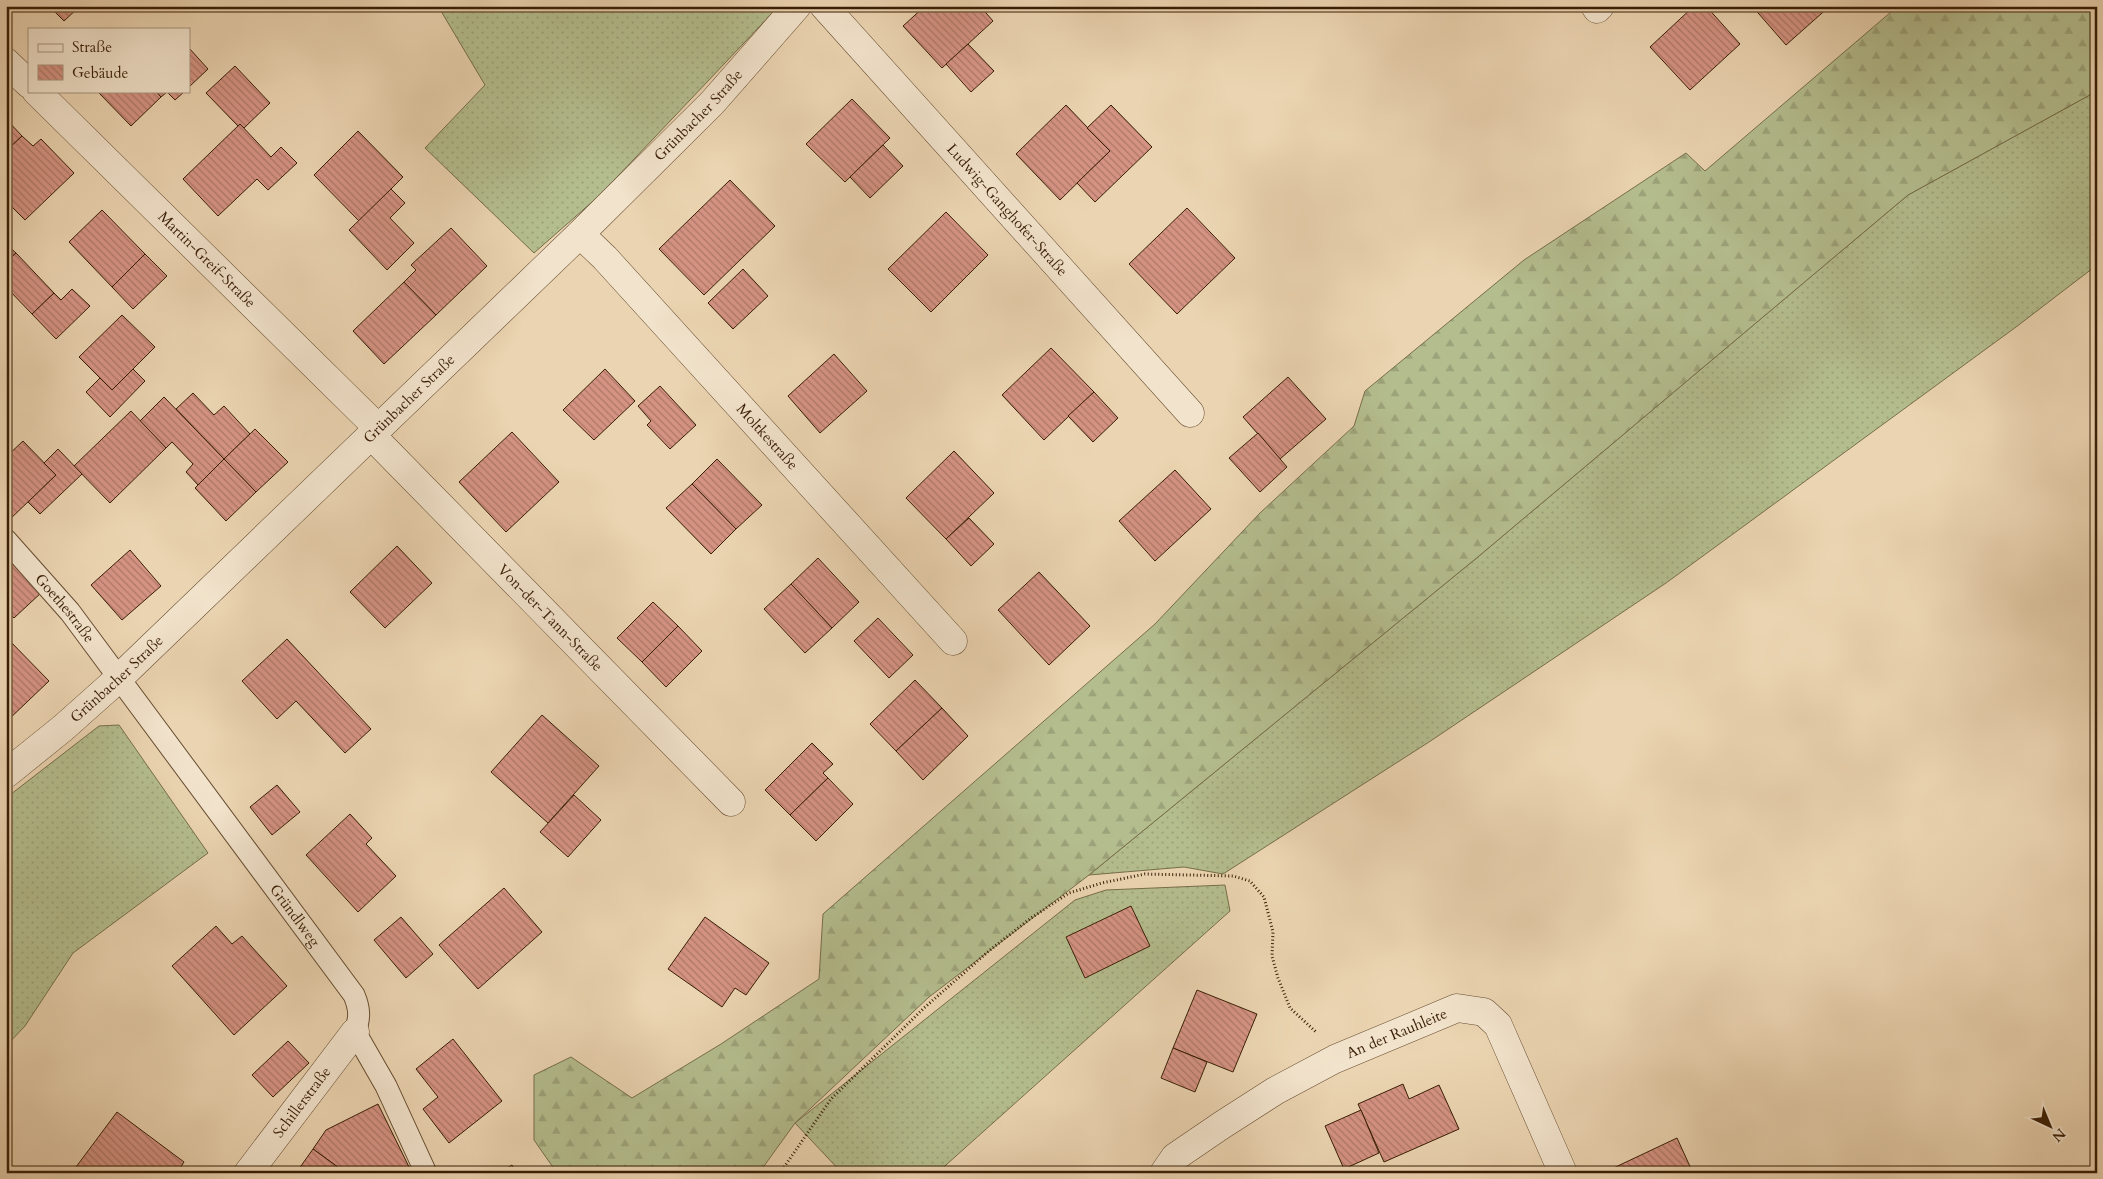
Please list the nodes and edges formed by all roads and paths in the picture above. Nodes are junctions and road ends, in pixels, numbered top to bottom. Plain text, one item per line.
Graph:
1 (797, 6) edge
2 (824, 6) edge
3 (6, 62) edge
4 (28, 83) edge
5 (37, 92) edge
6 (580, 234) junction
7 (1190, 413) dead end
8 (374, 431) junction
9 (6, 540) edge
10 (953, 641) dead end
11 (118, 679) junction
12 (6, 774) edge
13 (731, 802) dead end
14 (355, 1032) junction
15 (1335, 1059) junction
16 (248, 1173) edge
17 (426, 1173) edge
18 (780, 1173) edge
19 (1164, 1173) edge
20 (1563, 1173) edge

1 - 6 street, Grünbacher Straße
2 - 7 street, Ludwig-Ganghofer-Straße
3 - 4 street
5 - 8 street, Martin-Greif-Straße
6 - 8 street, Grünbacher Straße
6 - 10 street, Moltkestraße
8 - 11 street, Grünbacher Straße
8 - 13 street, Von-der-Tann-Straße
9 - 11 lane, Goethestraße
11 - 12 street, Grünbacher Straße
11 - 14 lane, Gründlweg
14 - 16 street, Schillerstraße
14 - 17 lane
15 - 18 path
15 - 19 street, An der Rauhleite
15 - 20 street, An der Rauhleite

